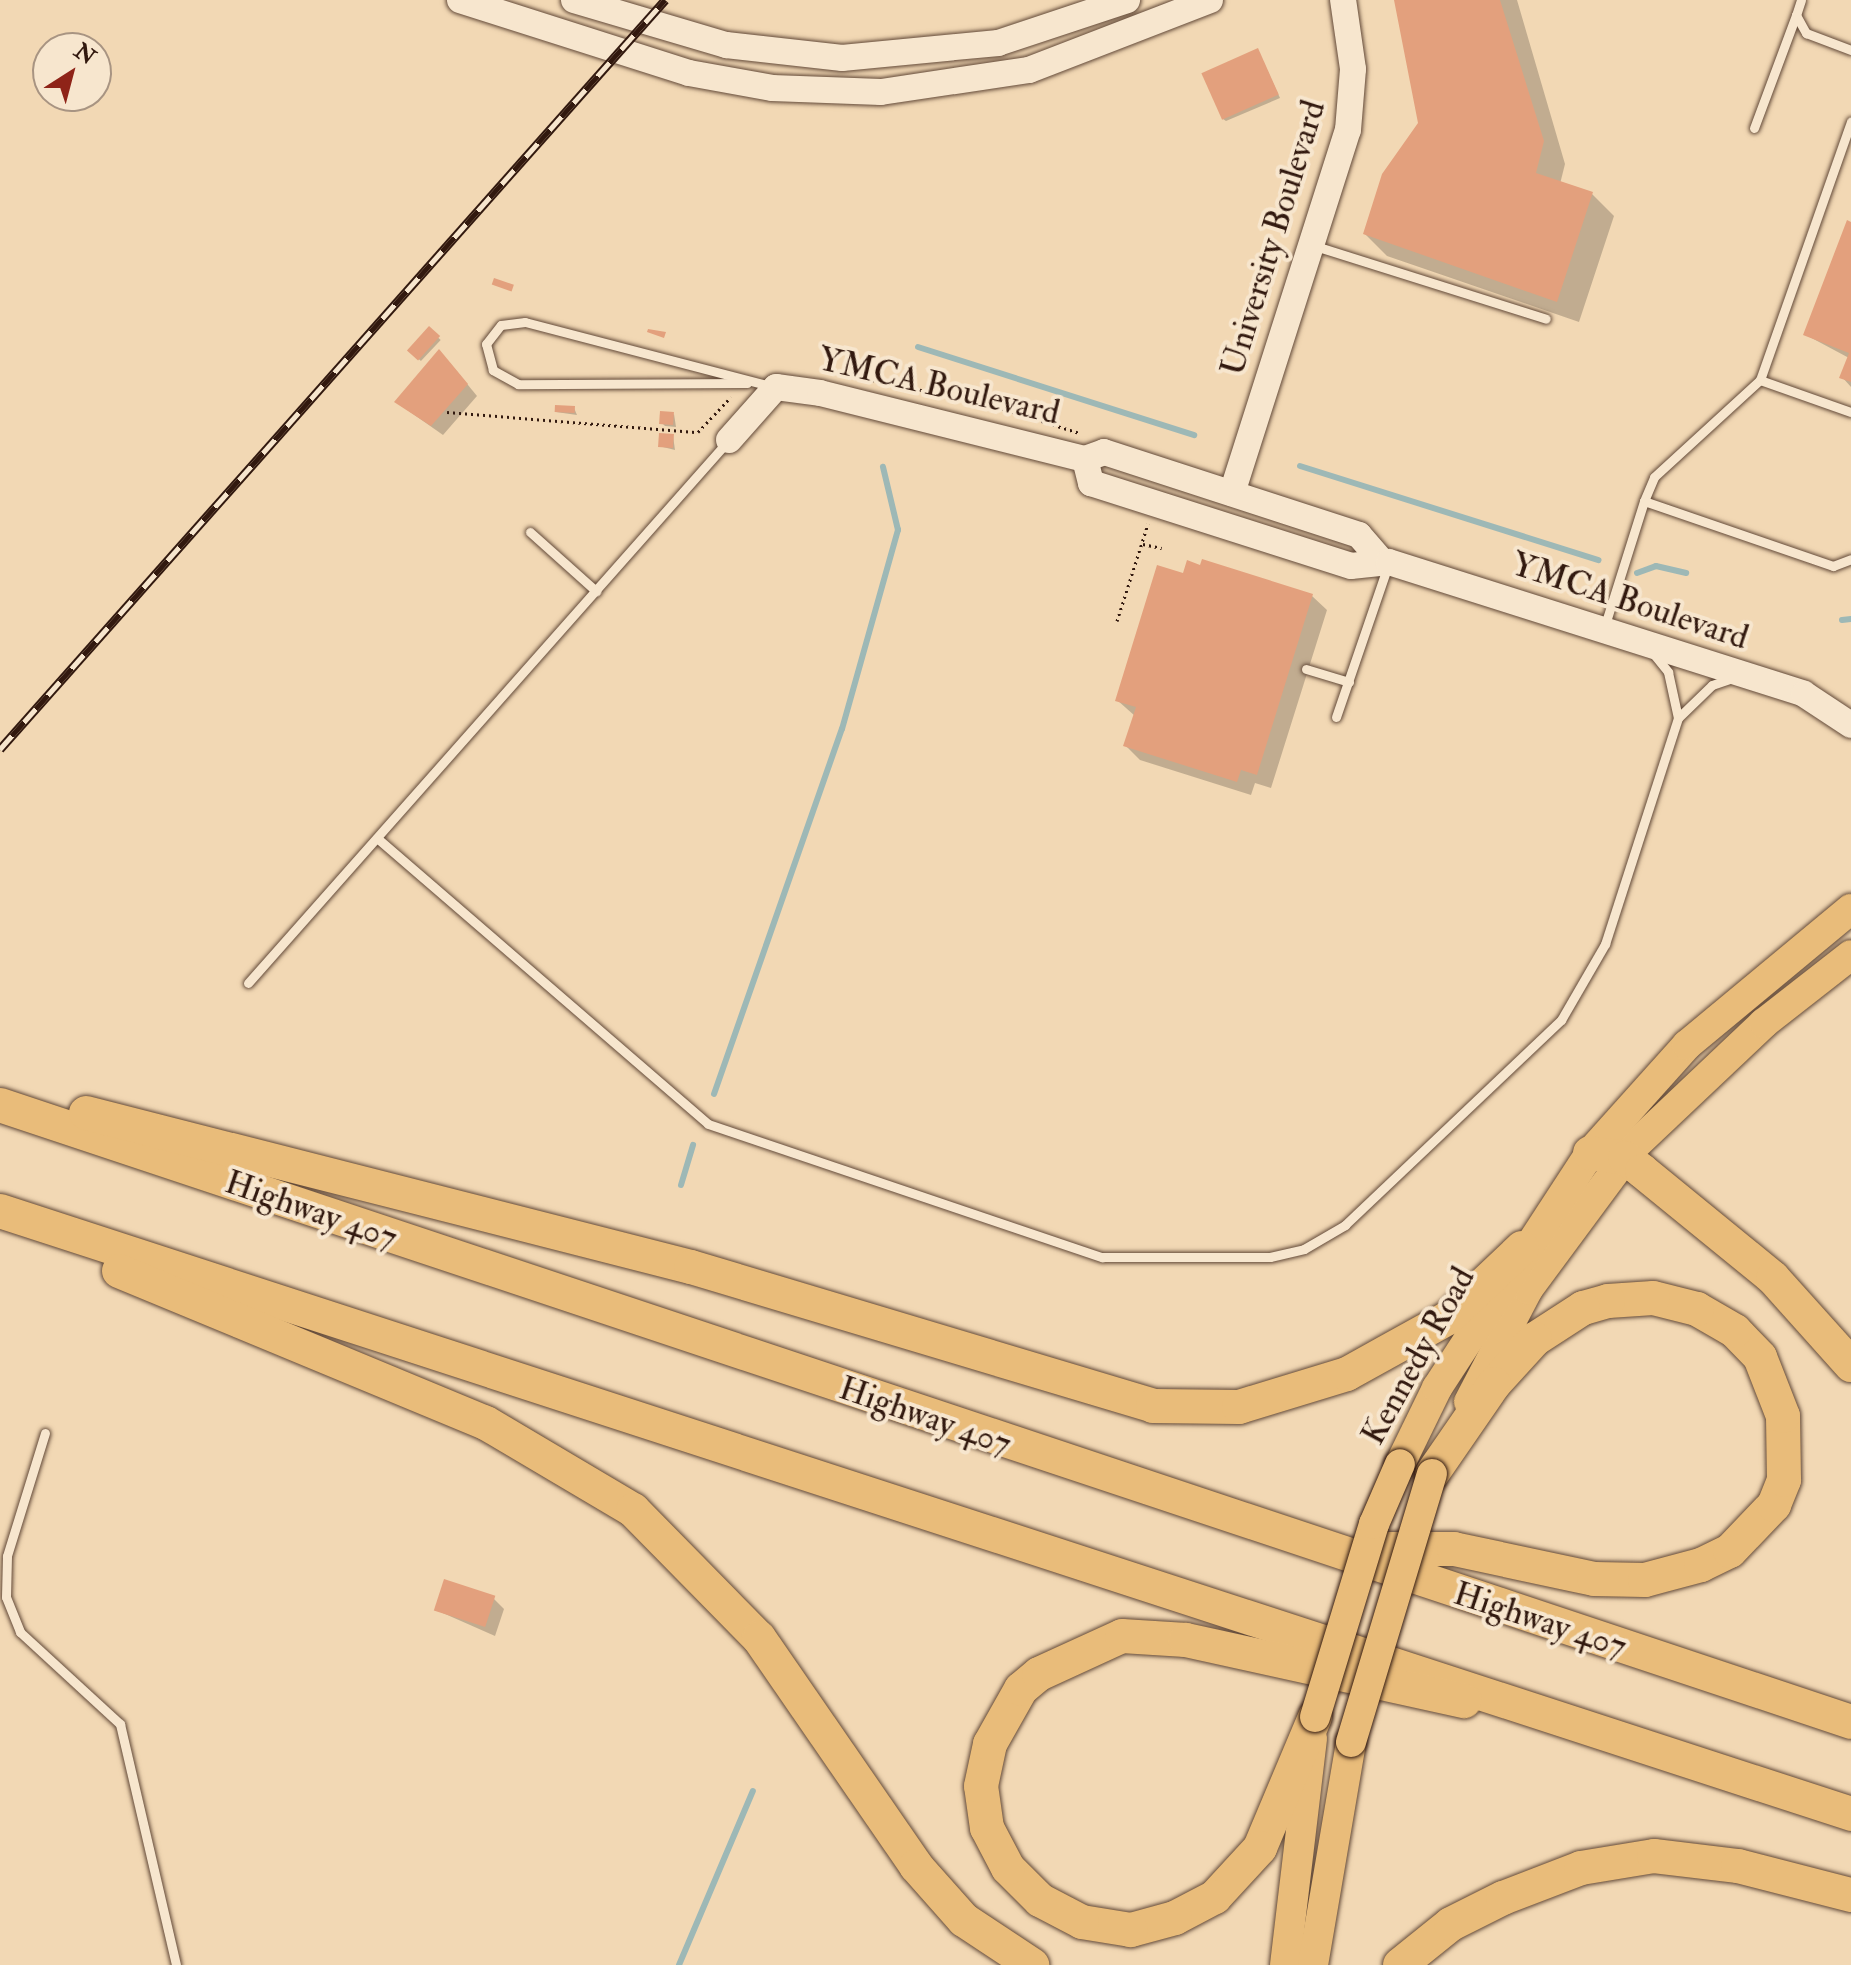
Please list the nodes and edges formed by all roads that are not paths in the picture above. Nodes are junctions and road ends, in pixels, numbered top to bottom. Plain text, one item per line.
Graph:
1 (460, 0) edge
2 (574, 0) edge
3 (1127, 0) edge
4 (1210, 0) edge
5 (1343, 0) edge
6 (1801, 0) edge
7 (1796, 15) junction
8 (1851, 50) edge
9 (1851, 122) edge
10 (1754, 128) dead end
11 (1312, 245) junction
12 (1546, 319) dead end
13 (1760, 380) junction
14 (747, 383) junction
15 (776, 387) junction
16 (1851, 412) edge
17 (729, 440) joint
18 (1085, 459) junction
19 (1232, 493) junction
20 (1644, 501) junction
21 (530, 532) dead end
22 (1851, 559) edge
23 (1385, 561) junction
24 (596, 591) junction
25 (1603, 631) junction
26 (1646, 644) junction
27 (1306, 669) dead end
28 (1743, 675) junction
29 (1349, 682) junction
30 (1336, 717) dead end
31 (1678, 718) junction
32 (1851, 725) edge
33 (377, 838) junction
34 (1851, 909) edge
35 (1851, 955) edge
36 (248, 983) dead end
37 (0, 1093) edge
38 (0, 1105) edge
39 (1590, 1153) junction
40 (1625, 1158) junction
41 (0, 1211) edge
42 (0, 1225) edge
43 (1522, 1248) junction
44 (1851, 1365) edge
45 (45, 1433) dead end
46 (1416, 1469) junction
47 (1325, 1550) junction
48 (3, 1583) edge
49 (1534, 1709) junction
50 (1315, 1717) junction
51 (1851, 1722) edge
52 (1851, 1814) edge
53 (1851, 1895) edge
54 (176, 1965) edge
55 (1032, 1965) edge
56 (1285, 1965) edge
57 (1313, 1965) edge
58 (1400, 1965) edge

1 - 4 main road
2 - 3 main road
5 - 11 main road, University Boulevard
6 - 7 lane
7 - 8 lane
7 - 10 lane
9 - 13 lane
11 - 12 lane
11 - 19 main road, University Boulevard
13 - 16 lane
13 - 20 lane
14 - 14 lane
14 - 15 lane
15 - 17 main road
15 - 18 main road, YMCA Boulevard
17 - 24 lane
18 - 19 main road, YMCA Boulevard
18 - 23 main road, YMCA Boulevard
19 - 23 main road, YMCA Boulevard
20 - 22 lane
20 - 25 lane
21 - 24 lane
23 - 25 main road, YMCA Boulevard
23 - 29 lane
24 - 33 lane
25 - 26 main road, YMCA Boulevard
26 - 28 main road, YMCA Boulevard
26 - 31 lane
27 - 29 lane
28 - 31 lane
28 - 32 main road, YMCA Boulevard
29 - 30 lane
31 - 33 lane
33 - 36 lane
34 - 39 main road, Kennedy Road
35 - 40 main road, Kennedy Road
37 - 43 highway
38 - 47 highway, Highway 407
39 - 40 highway
39 - 43 main road, Kennedy Road
40 - 44 highway
40 - 46 main road, Kennedy Road
41 - 49 highway
42 - 55 highway
43 - 46 main road, Kennedy Road
45 - 48 lane
46 - 47 highway
46 - 50 main road, Kennedy Road, bridge
46 - 57 main road, Kennedy Road, bridge
47 - 51 highway, Highway 407
48 - 54 lane
49 - 50 highway
49 - 52 highway
50 - 56 main road, Kennedy Road
53 - 58 highway

